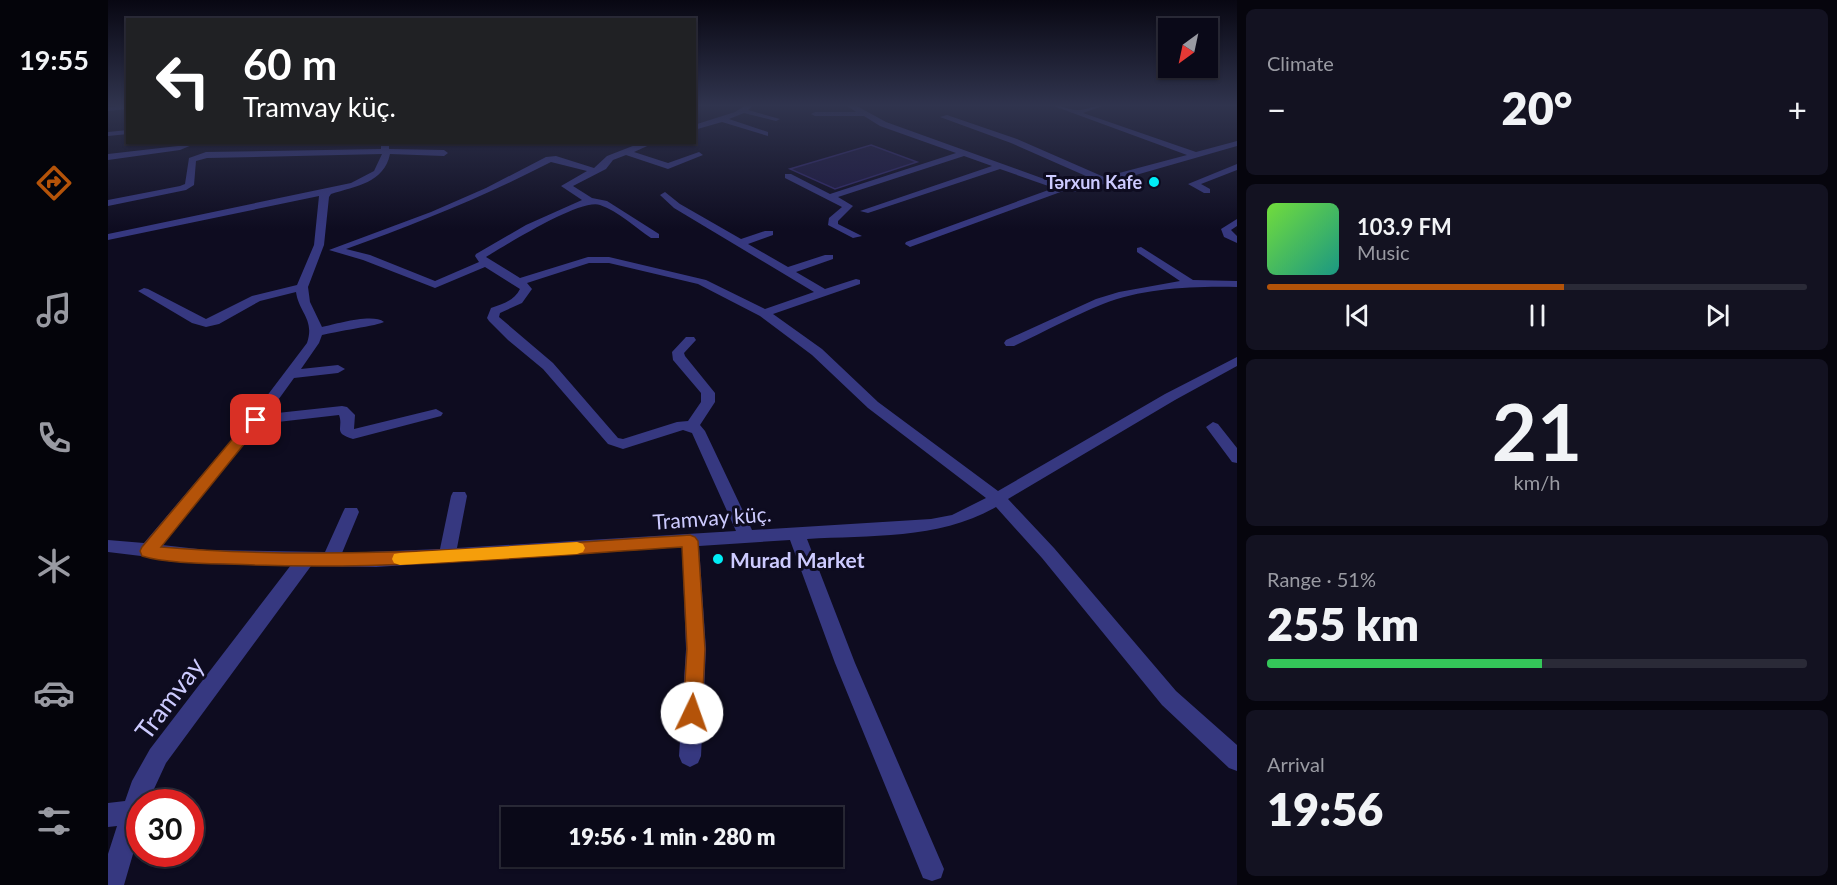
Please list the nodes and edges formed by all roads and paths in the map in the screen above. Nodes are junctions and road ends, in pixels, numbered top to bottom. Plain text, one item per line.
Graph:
1 (184, 146) edge
2 (640, 146) edge
3 (945, 146) edge
4 (1026, 146) edge
5 (1171, 146) edge
6 (1225, 146) edge
7 (385, 147) edge
8 (1216, 149) junction
9 (626, 152) junction
10 (444, 153) dead end
11 (964, 153) junction
12 (1196, 155) junction
13 (699, 156) dead end
14 (1237, 156) edge
15 (108, 157) edge
16 (1001, 166) junction
17 (1237, 167) edge
18 (595, 171) junction
19 (788, 176) dead end
20 (1105, 181) junction
21 (1064, 188) junction
22 (1207, 191) dead end
23 (327, 192) junction
24 (665, 195) dead end
25 (832, 196) junction
26 (589, 200) junction
27 (108, 203) edge
28 (865, 210) dead end
29 (1237, 222) edge
30 (770, 233) dead end
31 (655, 236) dead end
32 (857, 236) dead end
33 (108, 237) edge
34 (1237, 240) edge
35 (740, 243) junction
36 (910, 244) dead end
37 (335, 250) junction
38 (1141, 250) dead end
39 (317, 252) junction
40 (829, 257) dead end
41 (485, 263) junction
42 (787, 271) junction
43 (520, 282) junction
44 (856, 282) dead end
45 (1190, 283) junction
46 (1237, 284) edge
47 (302, 287) junction
48 (144, 291) dead end
49 (824, 293) junction
50 (764, 313) junction
51 (378, 322) dead end
52 (318, 332) junction
53 (690, 340) dead end
54 (1010, 343) dead end
55 (1237, 361) edge
56 (338, 369) dead end
57 (292, 374) junction
58 (436, 413) dead end
59 (256, 420) junction
60 (692, 426) junction
61 (1214, 427) dead end
62 (1237, 458) edge
63 (459, 496) dead end
64 (997, 498) junction
65 (351, 512) dead end
66 (796, 533) junction
67 (747, 537) junction
68 (690, 541) junction
69 (108, 546) edge
70 (148, 551) junction
71 (447, 556) junction
72 (305, 560) junction
73 (330, 560) junction
74 (690, 756) dead end
75 (1237, 760) edge
76 (120, 814) edge
77 (932, 869) dead end
78 (111, 885) edge

1 - 15 street
2 - 9 street
3 - 11 street
4 - 20 street
5 - 12 street
6 - 8 street
7 - 10 street
7 - 23 street
7 - 27 street
8 - 12 street
8 - 14 street
9 - 13 street
9 - 18 street
11 - 16 street
11 - 25 street
12 - 20 street
16 - 21 street
16 - 28 street
17 - 22 street
18 - 26 street
18 - 37 street
19 - 25 street
20 - 21 street
21 - 36 street
23 - 33 street
23 - 39 street
24 - 35 street
25 - 32 street
26 - 31 street
26 - 41 street
29 - 34 street
30 - 35 street
35 - 42 street
37 - 39 street
37 - 41 street
38 - 45 street
39 - 47 street
40 - 42 street
41 - 43 street
42 - 49 street
43 - 50 street
43 - 60 street
44 - 49 street
45 - 46 street
45 - 54 street
47 - 48 street
47 - 52 street
49 - 50 street
50 - 64 street
51 - 52 street
52 - 57 street
53 - 60 street
55 - 64 street, Tramvay küç.
56 - 57 street
57 - 59 street
58 - 59 street
59 - 70 street
60 - 67 street
61 - 62 street
63 - 71 street
64 - 66 street, Tramvay küç.
64 - 75 street
65 - 73 street
66 - 67 street, Tramvay küç.
66 - 77 street
67 - 68 street, Tramvay küç.
68 - 71 street, Tramvay küç.
68 - 74 street
69 - 70 street, Tramvay küç.
70 - 72 street, Tramvay küç.
71 - 73 street, Tramvay küç.
72 - 73 street, Tramvay küç.
72 - 76 street, Tramvay
76 - 78 street, Tramvay

